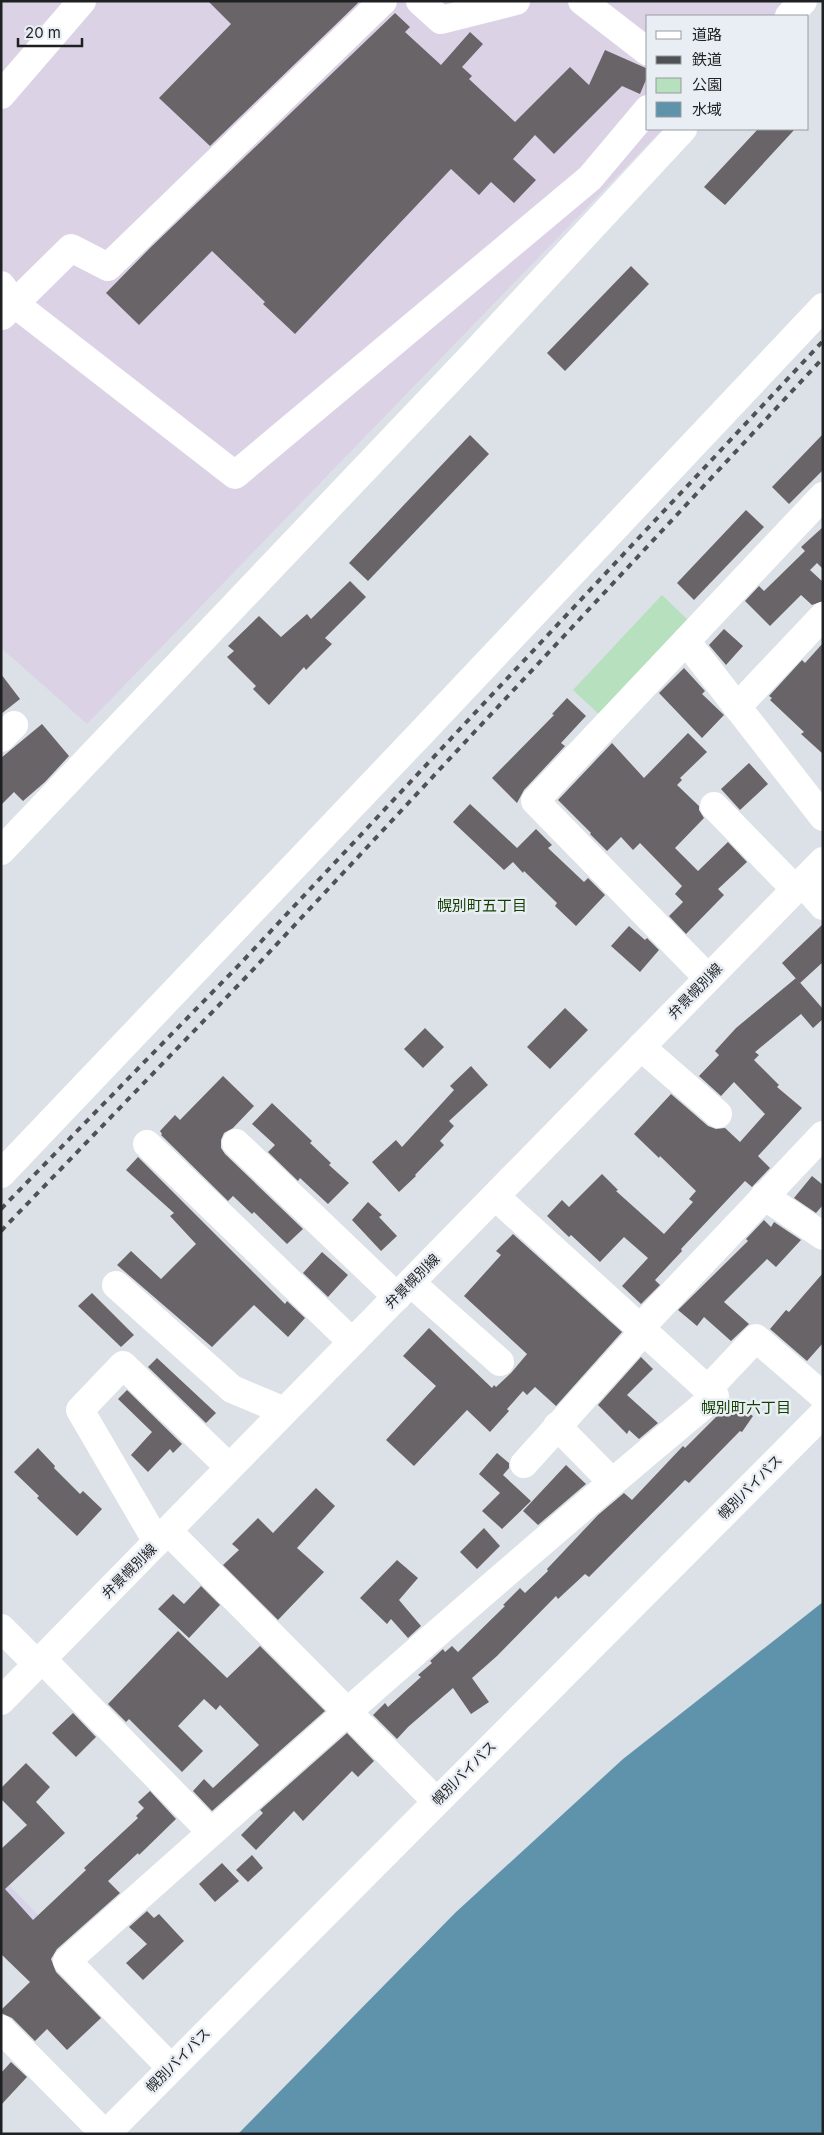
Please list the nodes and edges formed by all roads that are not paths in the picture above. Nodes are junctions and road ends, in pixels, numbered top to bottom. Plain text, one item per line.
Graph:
1 (82, 1) edge
2 (383, 1) edge
3 (420, 1) edge
4 (516, 1) edge
5 (582, 1) edge
6 (803, 1) edge
7 (789, 15) edge
8 (646, 50) edge
9 (1, 95) edge
10 (646, 111) edge
11 (682, 130) edge
12 (6, 302) edge
13 (823, 307) edge
14 (823, 496) edge
15 (823, 616) edge
16 (686, 641) junction
17 (737, 707) junction
18 (714, 806) dead end
19 (823, 818) edge
20 (4, 843) edge
21 (823, 861) edge
22 (799, 886) junction
23 (823, 906) edge
24 (708, 978) junction
25 (641, 1047) junction
26 (718, 1114) dead end
27 (823, 1135) edge
28 (236, 1143) dead end
29 (147, 1144) dead end
30 (1, 1174) edge
31 (764, 1196) junction
32 (496, 1197) junction
33 (823, 1236) edge
34 (116, 1285) dead end
35 (404, 1290) junction
36 (641, 1330) junction
37 (352, 1342) junction
38 (500, 1362) dead end
39 (708, 1389) junction
40 (823, 1396) edge
41 (284, 1412) junction
42 (823, 1414) edge
43 (556, 1426) junction
44 (524, 1464) dead end
45 (229, 1467) junction
46 (612, 1482) junction
47 (163, 1536) junction
48 (1, 1628) edge
49 (39, 1661) junction
50 (1, 1701) edge
51 (347, 1712) junction
52 (436, 1801) junction
53 (211, 1832) junction
54 (1, 2029) edge
55 (171, 2068) junction
56 (105, 2134) edge

1 - 9 main road
2 - 12 main road
3 - 4 main road
5 - 8 main road
6 - 7 main road
10 - 12 main road
11 - 20 main road
13 - 30 main road
14 - 16 main road
15 - 17 main road
16 - 17 main road
16 - 24 main road
17 - 19 main road
18 - 22 main road
21 - 22 main road, 弁景幌別線
22 - 23 main road
22 - 24 main road, 弁景幌別線
24 - 25 main road, 弁景幌別線
25 - 26 main road
25 - 32 main road, 弁景幌別線
27 - 31 main road
28 - 35 main road
29 - 37 main road
31 - 33 main road
31 - 36 main road
32 - 35 main road, 弁景幌別線
32 - 36 main road
34 - 41 main road
35 - 37 main road, 弁景幌別線
35 - 38 main road
36 - 39 main road
36 - 43 main road
37 - 41 main road, 弁景幌別線
39 - 40 main road
39 - 46 main road
41 - 45 main road, 弁景幌別線
42 - 52 main road, 幌別バイパス
43 - 44 main road
43 - 46 main road
45 - 47 main road, 弁景幌別線
45 - 47 main road
46 - 51 main road
47 - 49 main road, 弁景幌別線
47 - 51 main road
48 - 49 main road
49 - 50 main road, 弁景幌別線
49 - 53 main road
51 - 52 main road
51 - 53 main road
52 - 55 main road, 幌別バイパス
53 - 55 main road
54 - 56 main road
55 - 56 main road, 幌別バイパス

